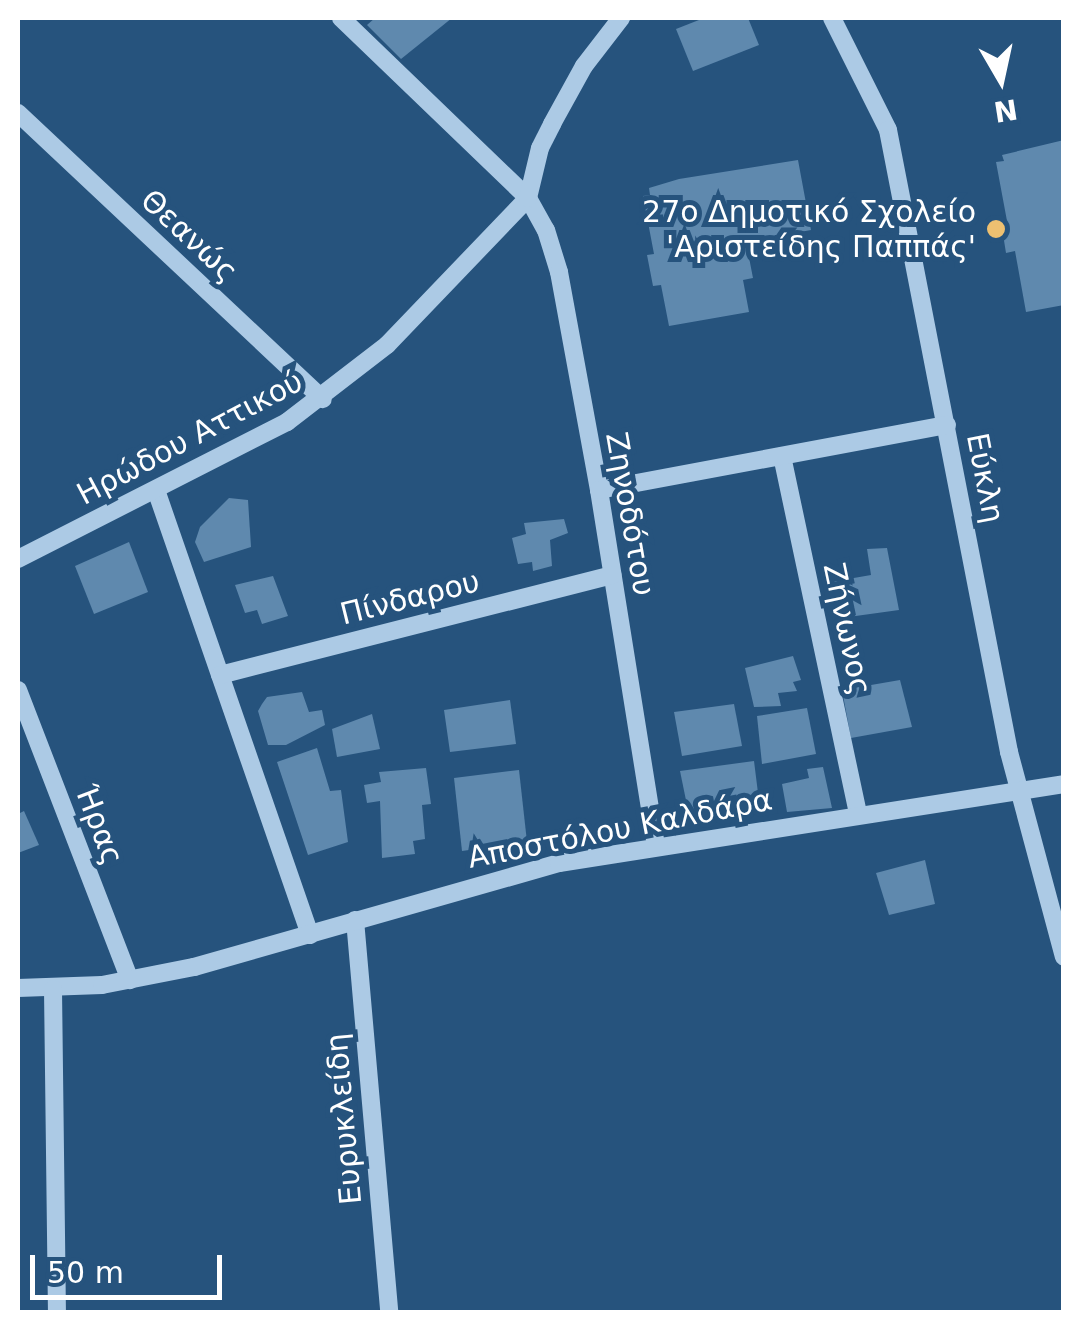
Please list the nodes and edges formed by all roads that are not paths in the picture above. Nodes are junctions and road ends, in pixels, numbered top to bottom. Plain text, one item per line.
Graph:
1 (341, 18) edge
2 (621, 18) edge
3 (832, 18) edge
4 (18, 113) edge
5 (528, 198) junction
6 (323, 398) junction
7 (947, 425) junction
8 (782, 456) junction
9 (156, 490) junction
10 (599, 490) junction
11 (18, 559) edge
12 (612, 575) junction
13 (220, 674) junction
14 (18, 690) edge
15 (1064, 784) edge
16 (1019, 790) junction
17 (858, 814) junction
18 (656, 846) junction
19 (355, 920) junction
20 (310, 935) junction
21 (1064, 956) edge
22 (130, 980) junction
23 (18, 988) edge
24 (53, 989) junction
25 (58, 1312) edge
26 (389, 1312) edge

1 - 5 street, Ζηνοδότου
2 - 5 street, Ηρώδου Αττικού
3 - 7 street, Εύκλη
4 - 6 street, Θεανώς
5 - 6 street, Ηρώδου Αττικού
5 - 10 street, Ζηνοδότου
6 - 9 street, Ηρώδου Αττικού
7 - 8 street
7 - 16 street, Εύκλη
8 - 10 street
8 - 17 street, Ζήνωνος
9 - 11 street, Ηρώδου Αττικού
9 - 13 street
10 - 12 street, Ζηνοδότου
12 - 13 street, Πίνδαρου
12 - 18 street, Ζηνοδότου
13 - 20 street
14 - 22 street, Ήρας
15 - 16 street, Αποστόλου Καλδάρα
16 - 17 street, Αποστόλου Καλδάρα
16 - 21 street, Εύκλη
17 - 18 street, Αποστόλου Καλδάρα
18 - 19 street, Αποστόλου Καλδάρα
19 - 20 street, Αποστόλου Καλδάρα
19 - 26 street, Ευρυκλείδη
20 - 22 street, Αποστόλου Καλδάρα
22 - 24 street, Αποστόλου Καλδάρα
23 - 24 street, Αποστόλου Καλδάρα
24 - 25 street

